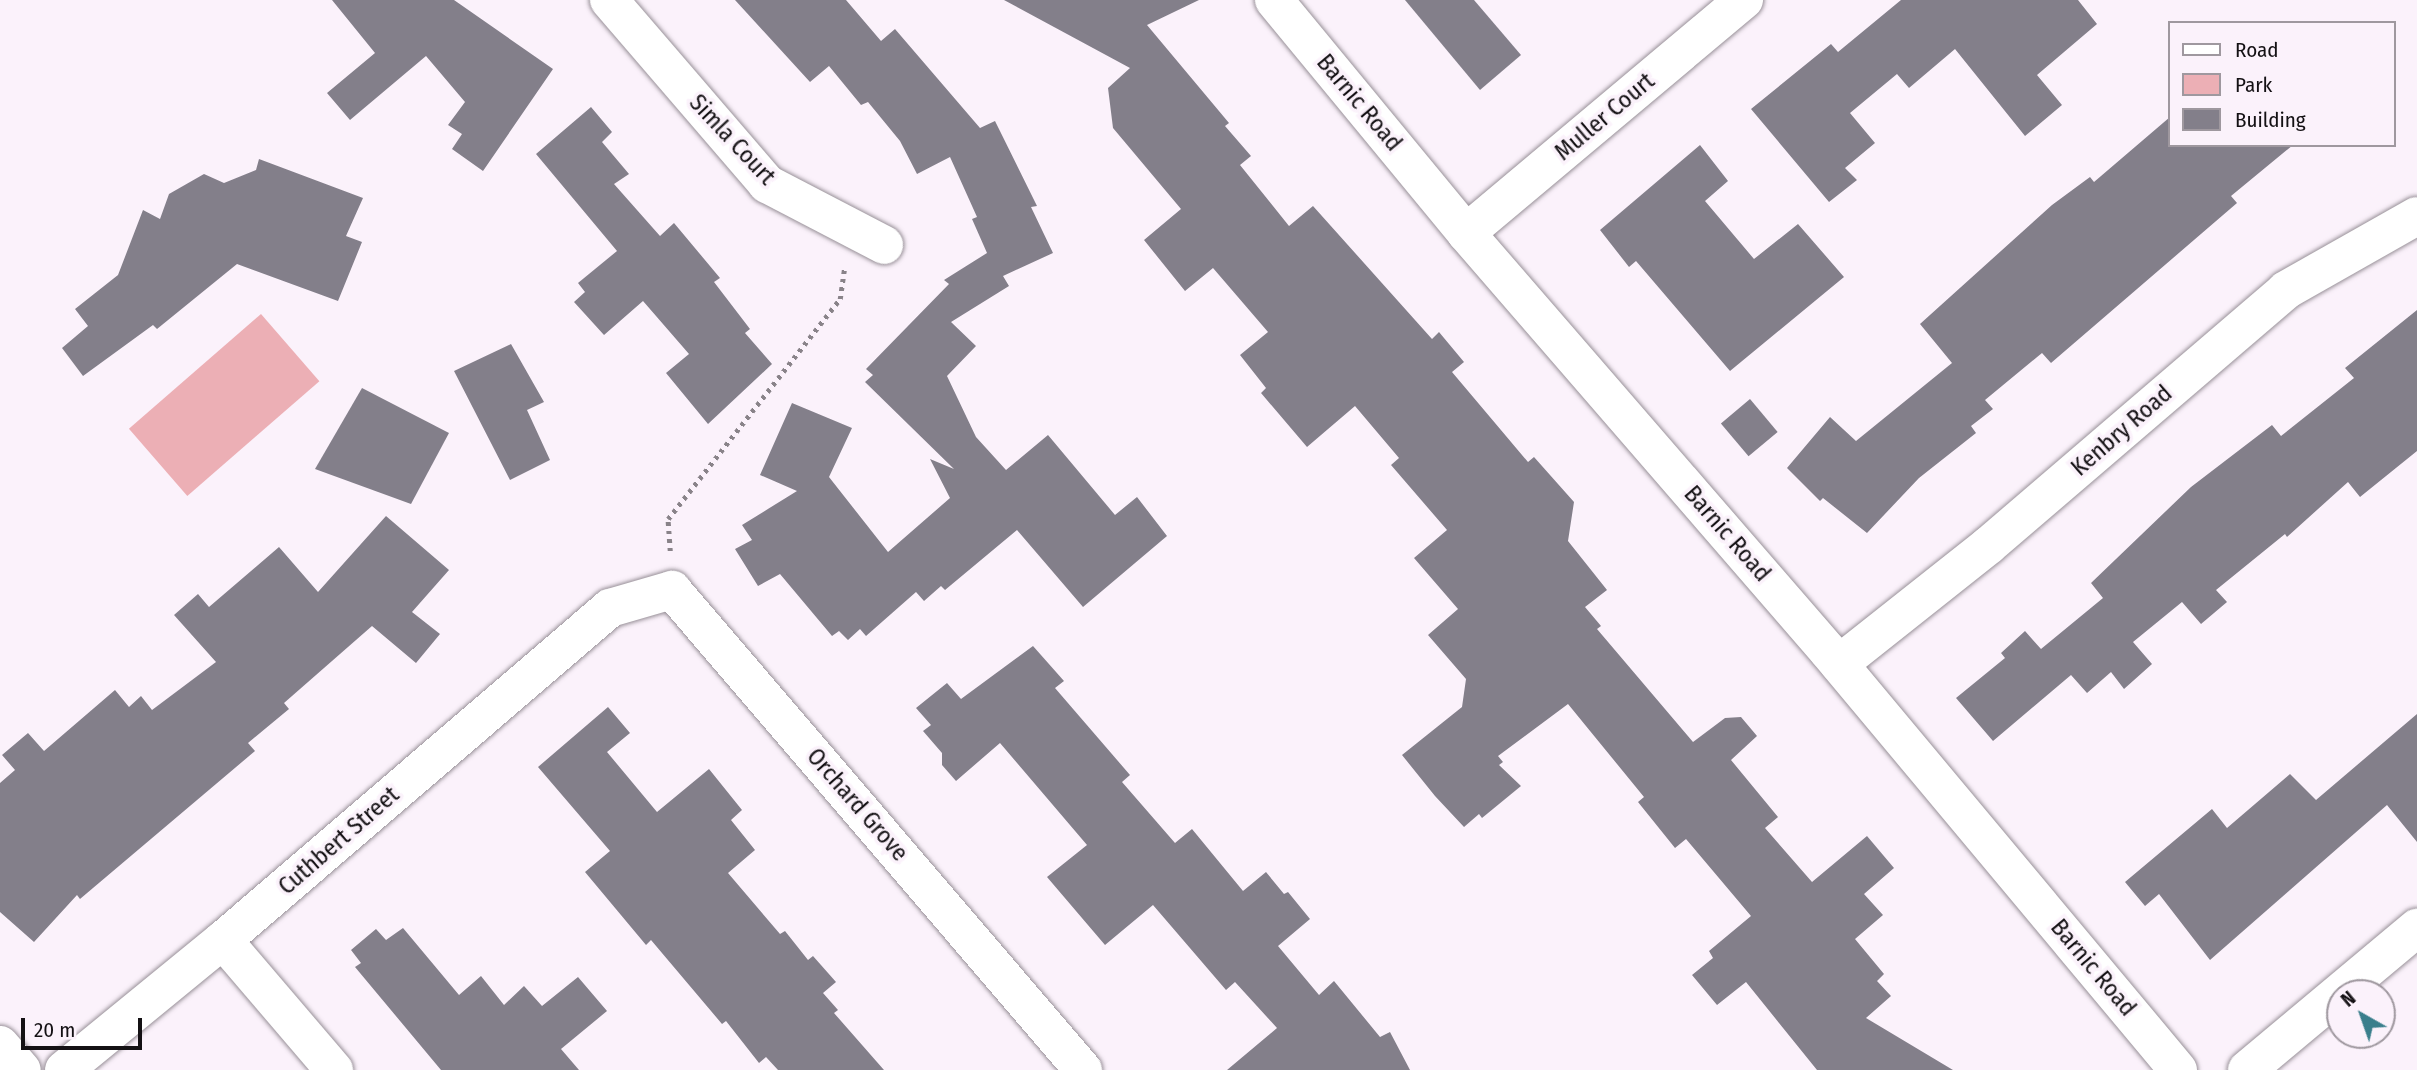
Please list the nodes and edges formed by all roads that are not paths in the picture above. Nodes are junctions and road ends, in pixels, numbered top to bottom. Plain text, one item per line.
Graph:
1 (609, 0) edge
2 (1274, 0) edge
3 (1744, 0) edge
4 (2417, 216) edge
5 (1466, 233) junction
6 (884, 245) dead end
7 (610, 608) joint
8 (1839, 664) junction
9 (2417, 928) edge
10 (223, 940) junction
11 (0, 1045) edge
12 (22, 1070) edge
13 (64, 1070) edge
14 (334, 1070) edge
15 (1083, 1070) edge
16 (2178, 1070) edge
17 (2247, 1070) edge

1 - 6 street, Simla Court
2 - 5 street, Barnic Road
3 - 5 street, Muller Court
4 - 8 street, Kenbry Road
5 - 8 street, Barnic Road
7 - 10 street, Cuthbert Street
7 - 15 street, Orchard Grove
8 - 16 street, Barnic Road
9 - 17 street
10 - 13 street, Cuthbert Street
10 - 14 street
11 - 12 street

